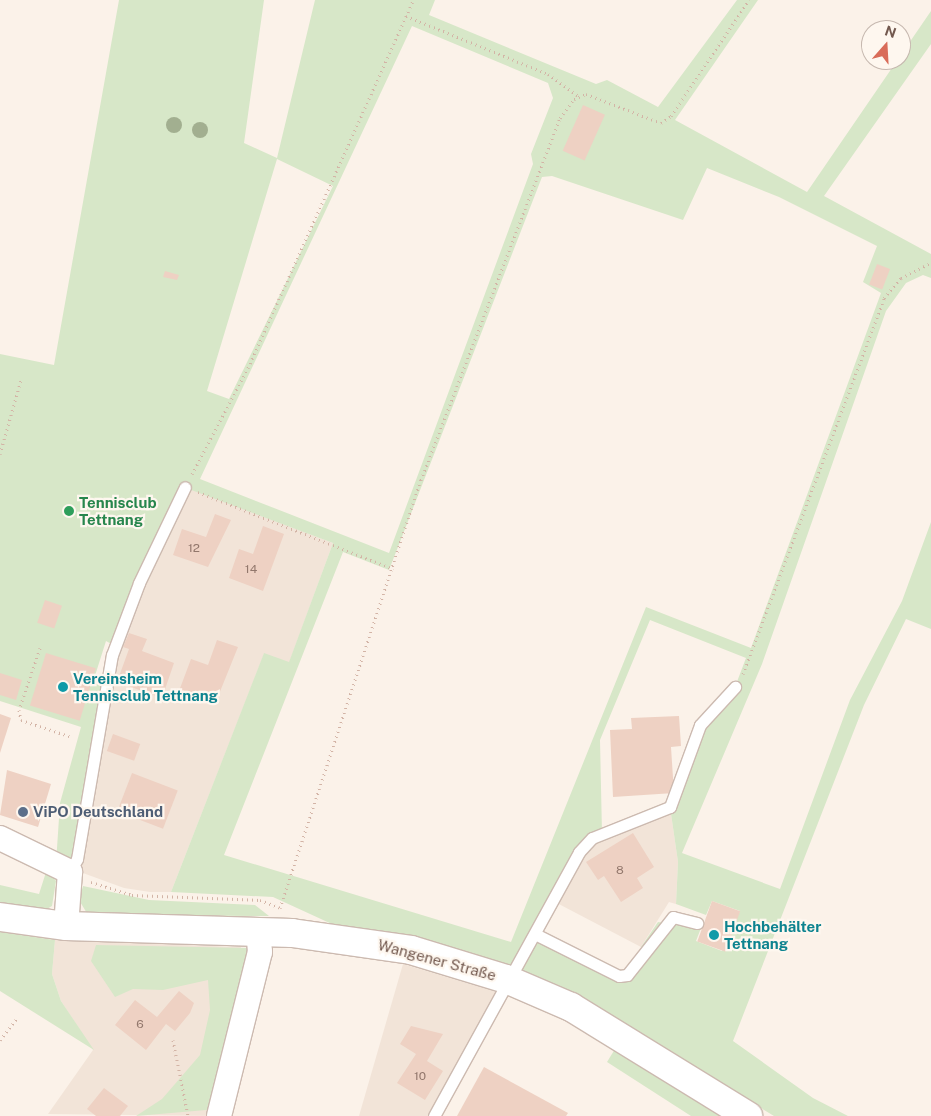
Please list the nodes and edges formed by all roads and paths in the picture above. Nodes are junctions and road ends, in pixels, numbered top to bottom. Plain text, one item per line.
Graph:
1 (413, 0) edge
2 (749, 0) edge
3 (406, 16) junction
4 (578, 96) junction
5 (931, 263) edge
6 (21, 380) dead end
7 (0, 454) edge
8 (185, 488) junction
9 (392, 569) junction
10 (40, 648) dead end
11 (735, 687) joint
12 (69, 736) dead end
13 (0, 838) edge
14 (70, 872) junction
15 (280, 908) junction
16 (0, 917) edge
17 (697, 923) dead end
18 (66, 926) junction
19 (258, 931) junction
20 (292, 933) junction
21 (535, 934) junction
22 (506, 979) junction
23 (17, 1018) dead end
24 (0, 1040) edge
25 (173, 1040) dead end
26 (188, 1116) edge
27 (219, 1116) edge
28 (434, 1116) edge
29 (748, 1116) edge

1 - 3 path
2 - 4 path
3 - 4 path
3 - 8 path
4 - 9 path
5 - 11 path
6 - 7 path
8 - 9 path
8 - 14 lane
9 - 15 path
10 - 12 path
11 - 21 lane
13 - 14 street
14 - 15 path
14 - 18 street
15 - 20 path
16 - 18 main road, Wangener Straße
17 - 21 lane
18 - 19 main road, Wangener Straße
19 - 20 main road, Wangener Straße
19 - 27 street
20 - 22 main road, Wangener Straße
21 - 22 lane
22 - 28 lane
22 - 29 main road, Wangener Straße
23 - 24 path
25 - 26 path

